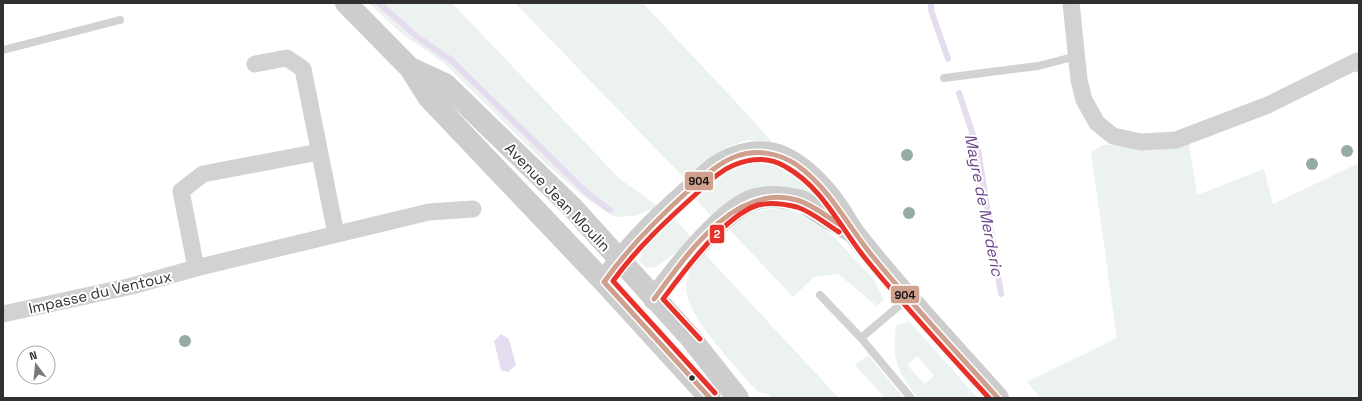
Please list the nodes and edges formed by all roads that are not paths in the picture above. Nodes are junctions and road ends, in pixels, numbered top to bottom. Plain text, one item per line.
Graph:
1 (346, 3) edge
2 (1071, 3) edge
3 (120, 20) dead end
4 (3, 50) edge
5 (1077, 56) junction
6 (255, 64) dead end
7 (1359, 64) edge
8 (410, 68) junction
9 (944, 78) dead end
10 (319, 152) junction
11 (473, 209) dead end
12 (854, 233) junction
13 (336, 234) junction
14 (619, 260) junction
15 (196, 268) junction
16 (604, 282) junction
17 (820, 295) dead end
18 (909, 297) junction
19 (654, 299) junction
20 (3, 314) edge
21 (861, 338) junction
22 (710, 398) edge
23 (738, 398) edge
24 (911, 398) edge
25 (998, 398) edge

1 - 8 main road, Avenue Jean Moulin
2 - 5 street
3 - 4 lane
5 - 7 street
5 - 9 lane
6 - 10 street
8 - 14 main road, Avenue Jean Moulin
8 - 16 main road, Avenue Jean Moulin
10 - 13 street
10 - 15 street
11 - 13 street, Impasse du Ventoux
12 - 14 main road
12 - 18 main road
12 - 19 main road
13 - 15 street, Impasse du Ventoux
14 - 16 main road
14 - 19 main road, Avenue Jean Moulin
15 - 20 street, Impasse du Ventoux
16 - 22 main road, Avenue Jean Moulin
17 - 21 lane
18 - 21 lane
18 - 25 main road
19 - 23 main road, Avenue Jean Moulin
21 - 24 lane

